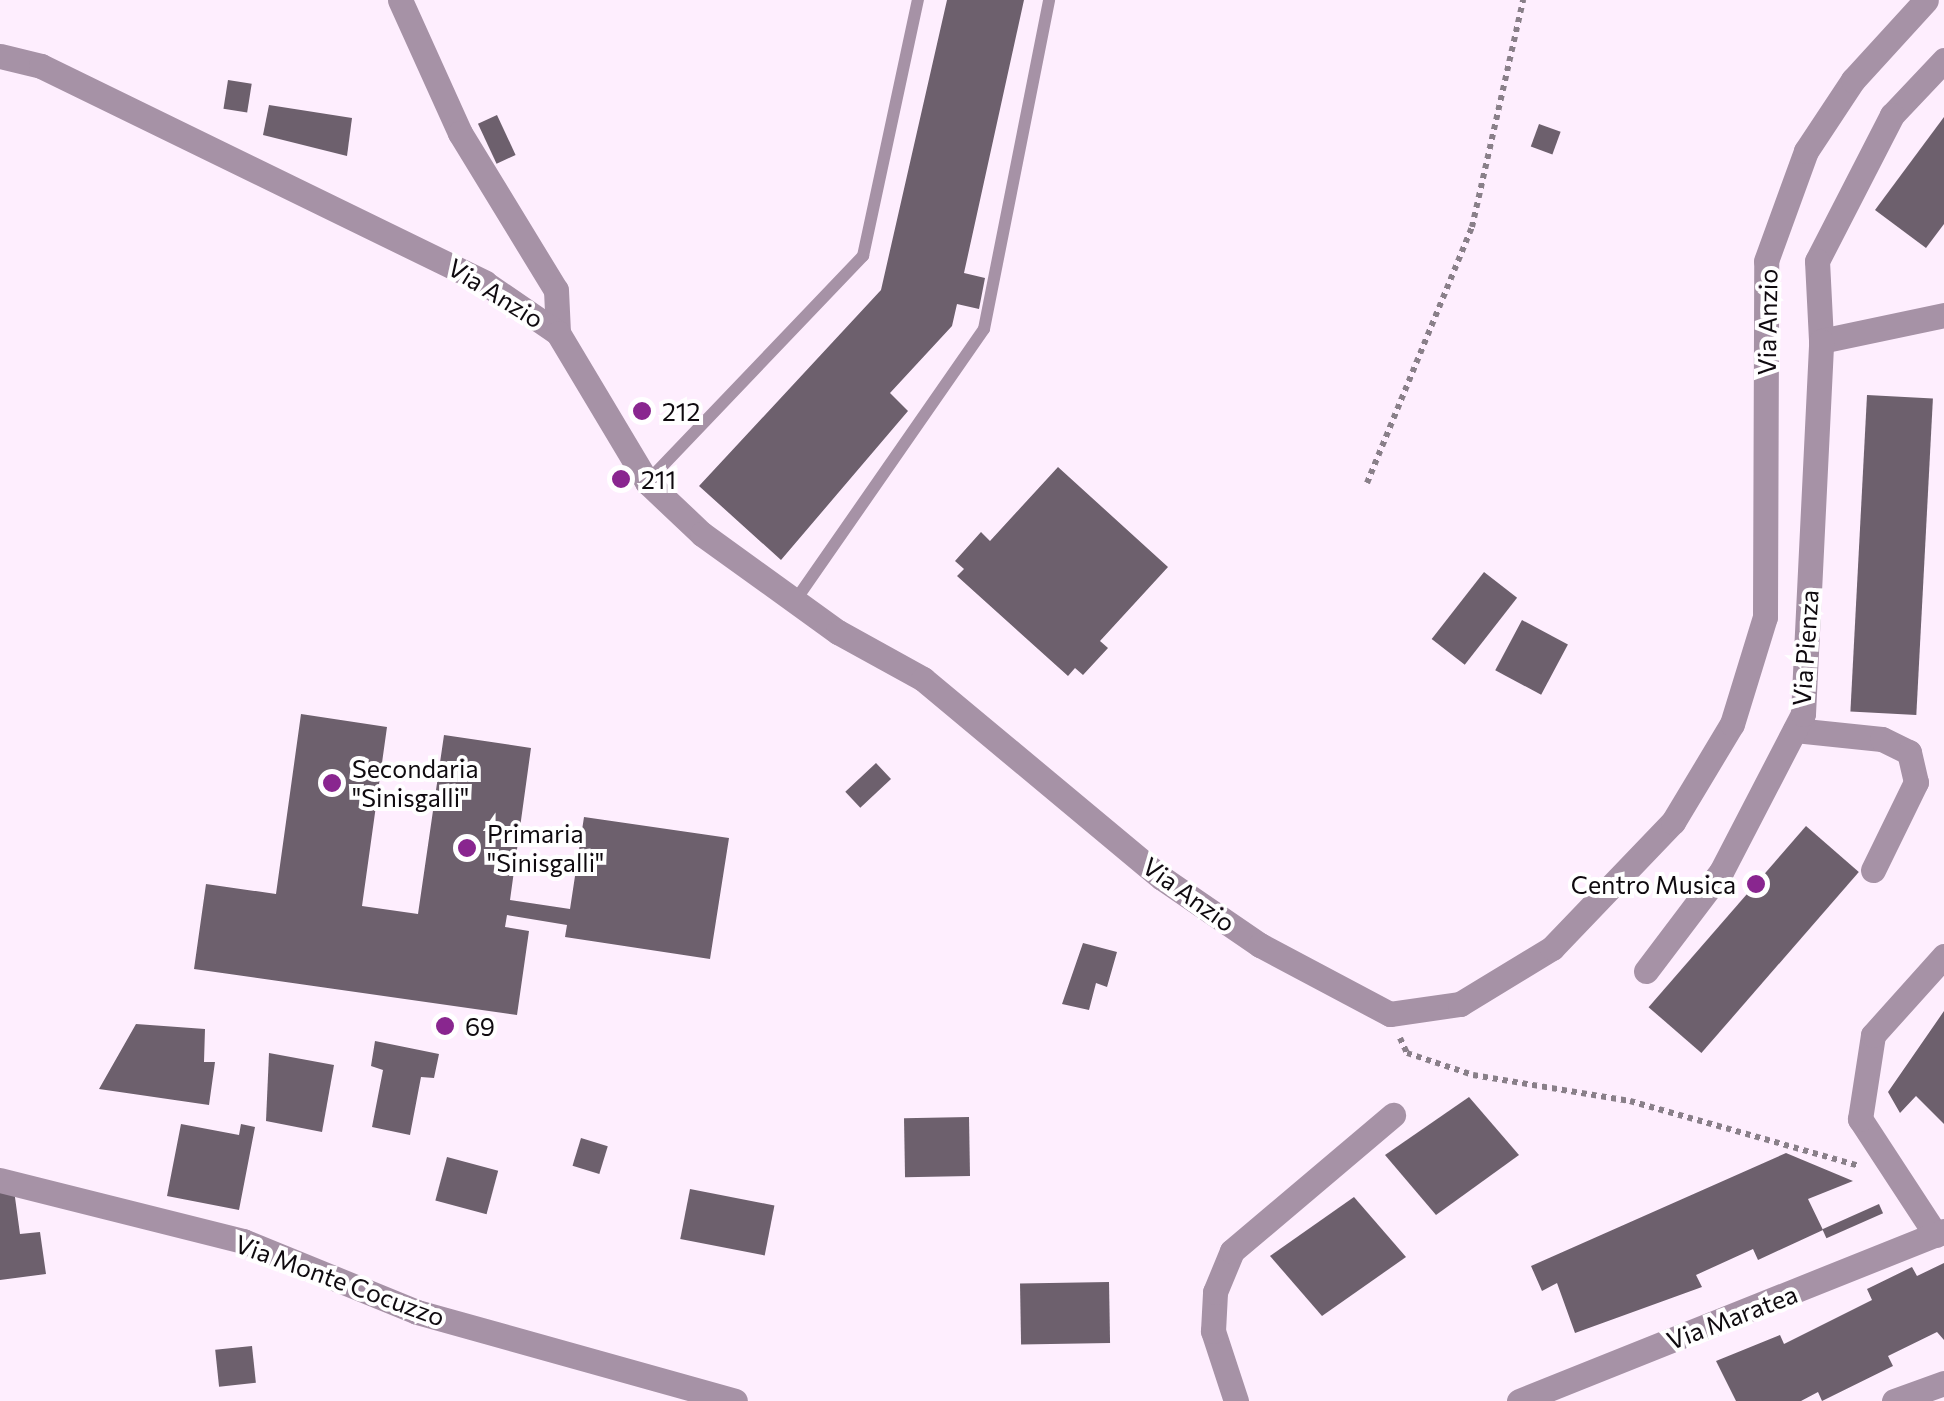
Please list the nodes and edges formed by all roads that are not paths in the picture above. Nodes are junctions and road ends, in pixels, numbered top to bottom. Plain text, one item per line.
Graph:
1 (400, 0) edge
2 (918, 0) edge
3 (1049, 0) edge
4 (1926, 0) edge
5 (0, 56) edge
6 (1944, 60) edge
7 (1944, 315) edge
8 (558, 333) junction
9 (1821, 341) junction
10 (647, 482) junction
11 (795, 601) junction
12 (1795, 730) junction
13 (1874, 870) dead end
14 (1944, 956) edge
15 (1646, 971) dead end
16 (1394, 1115) dead end
17 (0, 1180) edge
18 (1940, 1233) edge
19 (1944, 1383) edge
20 (1228, 1398) edge
21 (735, 1401) edge
22 (1518, 1401) edge
23 (1894, 1401) edge

1 - 8 street
2 - 10 lane
3 - 11 lane
4 - 11 street, Via Anzio
5 - 8 street, Via Anzio
6 - 9 street, Via Pienza
7 - 9 street
8 - 10 street, Via Anzio
9 - 12 street, Via Pienza
10 - 11 street, Via Anzio
12 - 13 street
12 - 15 street, Via Pienza
14 - 18 street
16 - 20 street
17 - 21 street, Via Monte Cocuzzo
18 - 22 street, Via Maratea
19 - 23 street

